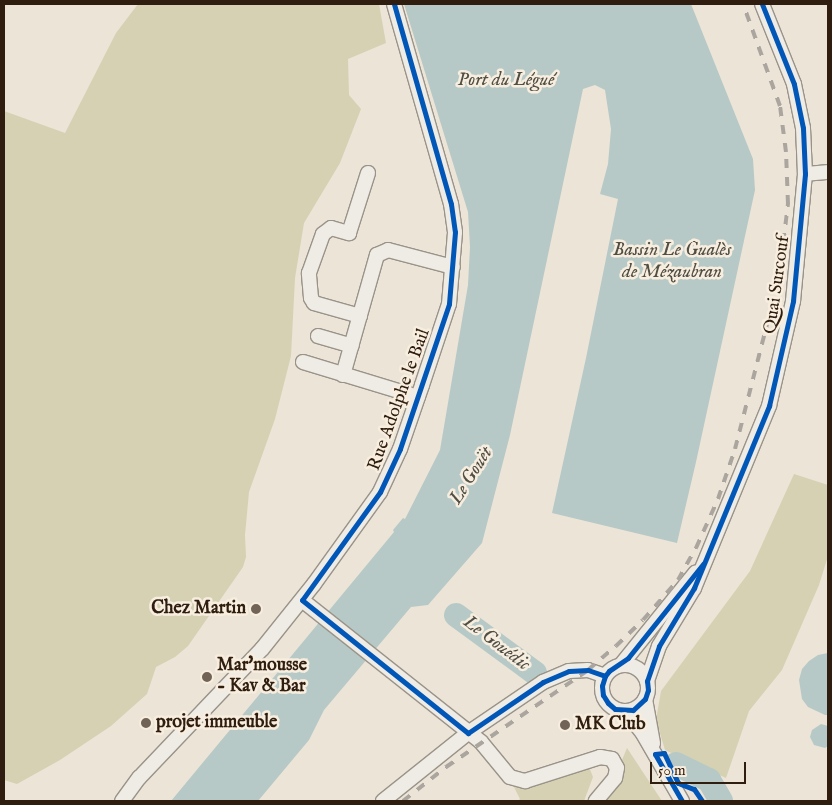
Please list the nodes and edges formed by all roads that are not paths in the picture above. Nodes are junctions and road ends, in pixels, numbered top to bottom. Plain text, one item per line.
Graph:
1 (394, 4) edge
2 (762, 4) edge
3 (828, 172) edge
4 (368, 173) dead end
5 (805, 174) junction
6 (453, 267) junction
7 (360, 316) junction
8 (318, 336) dead end
9 (352, 346) junction
10 (303, 362) dead end
11 (344, 375) junction
12 (418, 398) junction
13 (703, 564) junction
14 (302, 600) junction
15 (621, 665) junction
16 (605, 676) junction
17 (647, 681) junction
18 (645, 699) junction
19 (625, 711) junction
20 (468, 733) junction
21 (655, 754) junction
22 (122, 801) edge
23 (383, 801) edge
24 (596, 801) edge
25 (682, 801) edge

1 - 6 street, Rue Adolphe le Bail
2 - 5 street, Quai Surcouf
3 - 5 street
4 - 7 street
5 - 13 street, Quai Surcouf
6 - 7 street
6 - 12 street, Rue Adolphe le Bail
7 - 9 street
8 - 9 street
9 - 11 street
10 - 11 street
11 - 12 street
12 - 14 street, Rue Adolphe le Bail
13 - 15 street, Quai Surcouf
13 - 17 street, Quai Surcouf
14 - 20 street
14 - 22 street, Rue Adolphe le Bail
15 - 16 street
15 - 17 street
16 - 19 street
16 - 20 street
17 - 18 street
18 - 19 street
18 - 21 street
19 - 21 street
20 - 23 street
20 - 24 street
21 - 25 street

